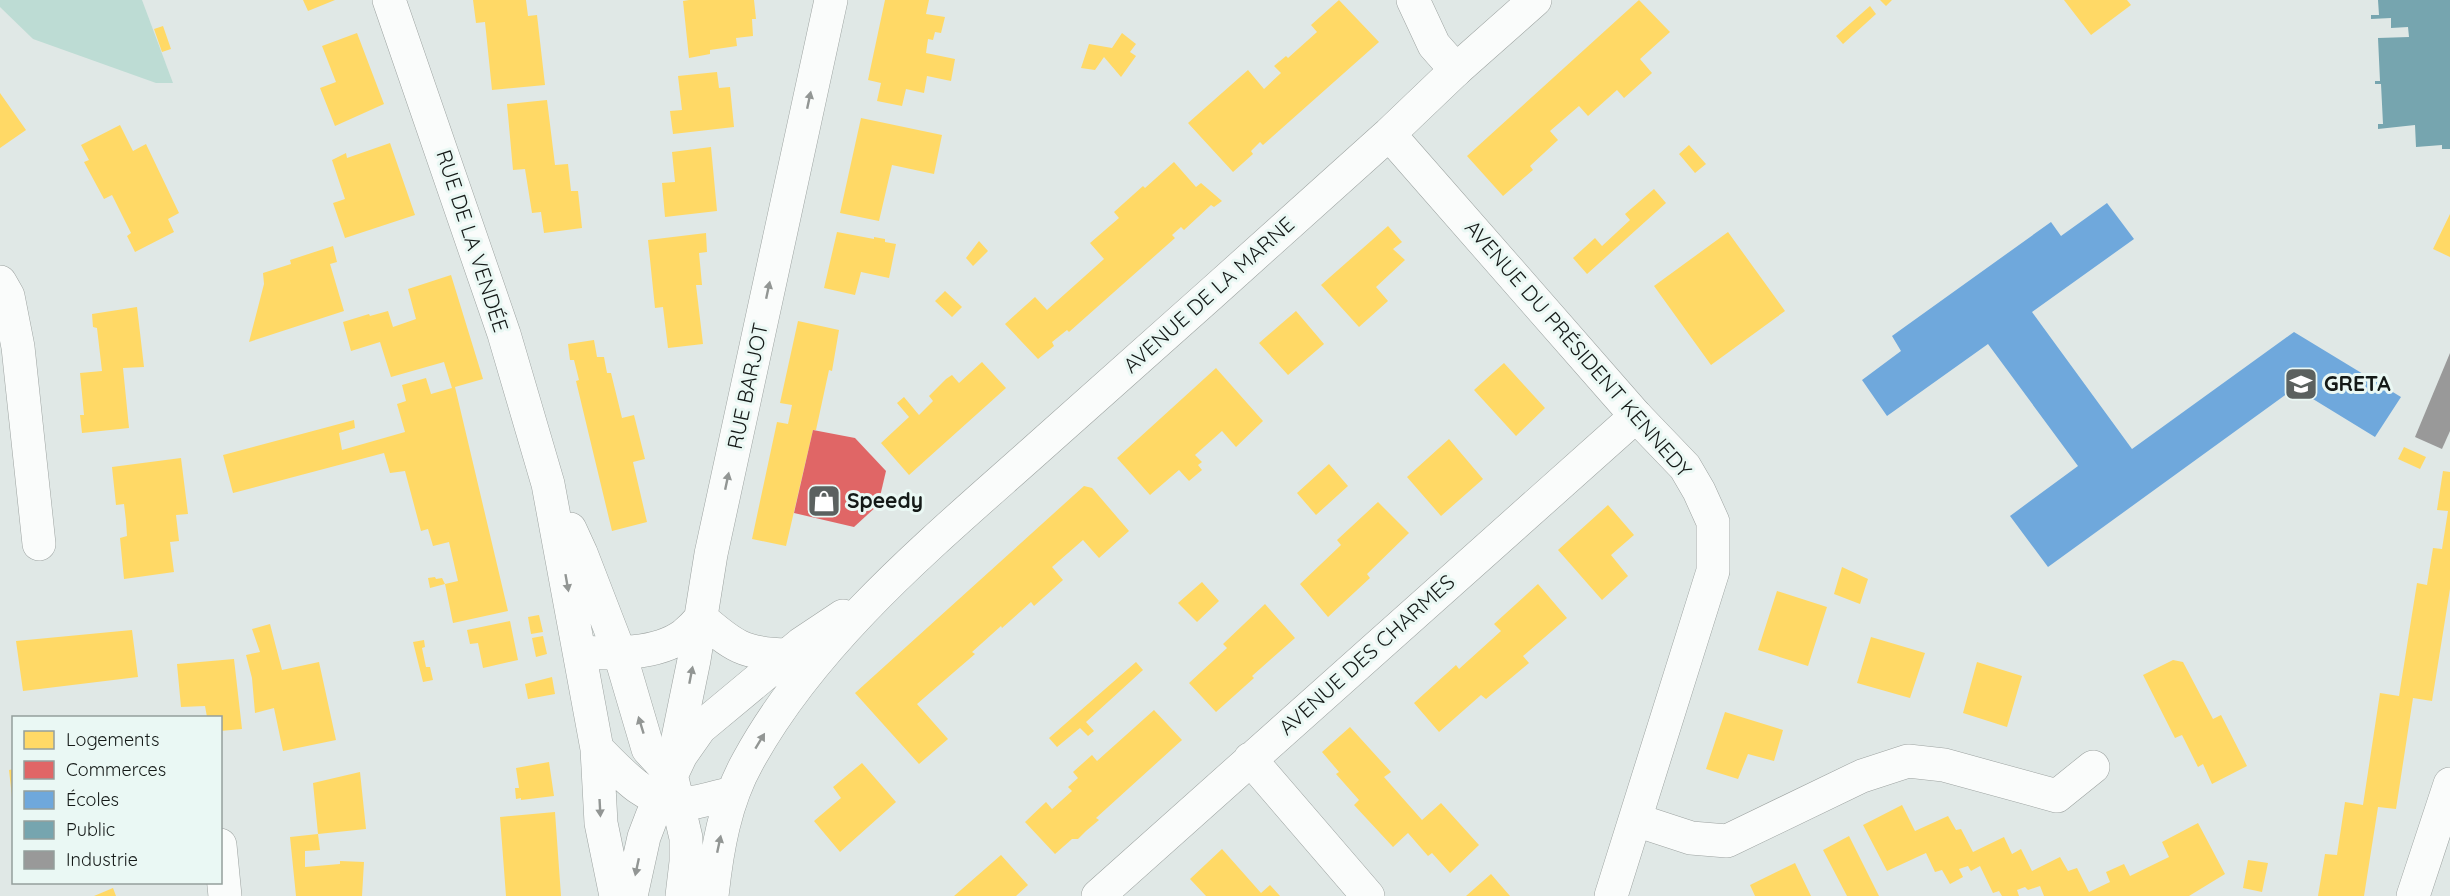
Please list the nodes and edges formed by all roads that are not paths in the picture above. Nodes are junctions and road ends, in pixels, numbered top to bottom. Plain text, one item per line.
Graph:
1 (389, 0) edge
2 (831, 0) edge
3 (1413, 0) edge
4 (1535, 0) edge
5 (1456, 70) junction
6 (1389, 134) junction
7 (3, 292) edge
8 (1636, 416) junction
9 (548, 484) junction
10 (39, 544) dead end
11 (882, 590) junction
12 (701, 618) junction
13 (579, 652) junction
14 (620, 654) junction
15 (787, 656) junction
16 (597, 749) junction
17 (1250, 759) junction
18 (2093, 767) dead end
19 (2450, 784) edge
20 (670, 792) junction
21 (732, 793) junction
22 (1636, 820) junction
23 (222, 865) edge
24 (225, 896) edge
25 (616, 896) edge
26 (631, 896) edge
27 (682, 896) edge
28 (712, 896) edge
29 (1098, 896) edge
30 (1368, 896) edge
31 (1611, 896) edge
32 (2413, 896) edge

1 - 9 street, RUE DE LA VENDÉE
12 -> 2 street, RUE BARJOT
3 - 5 street
4 - 5 street, AVENUE DE LA MARNE
5 - 6 street, AVENUE DE LA MARNE
6 - 8 street, AVENUE DU PRÉSIDENT KENNEDY
6 - 11 street, AVENUE DE LA MARNE
7 - 10 street
8 - 17 street, AVENUE DES CHARMES
8 - 22 street, AVENUE DU PRÉSIDENT KENNEDY
9 -> 13 street, RUE DE LA VENDÉE
9 - 14 street, RUE DE LA VENDÉE
11 - 15 street, AVENUE DE LA MARNE
21 -> 11 street, AVENUE DE LA MARNE
12 - 14 street
12 - 15 street
20 -> 12 street, RUE BARJOT
13 - 14 street
13 - 16 street, RUE DE LA VENDÉE
20 -> 14 street, RUE DE LA VENDÉE
15 - 20 street, AVENUE DE LA MARNE
16 - 20 street
16 -> 25 street, RUE DE LA VENDÉE
17 - 29 street, AVENUE DES CHARMES
17 - 30 street
18 - 22 street
19 - 32 street
20 - 21 street
20 -> 26 street
20 - 27 street
28 -> 21 street, AVENUE DE LA MARNE
22 - 31 street, AVENUE DU PRÉSIDENT KENNEDY
23 - 24 street

